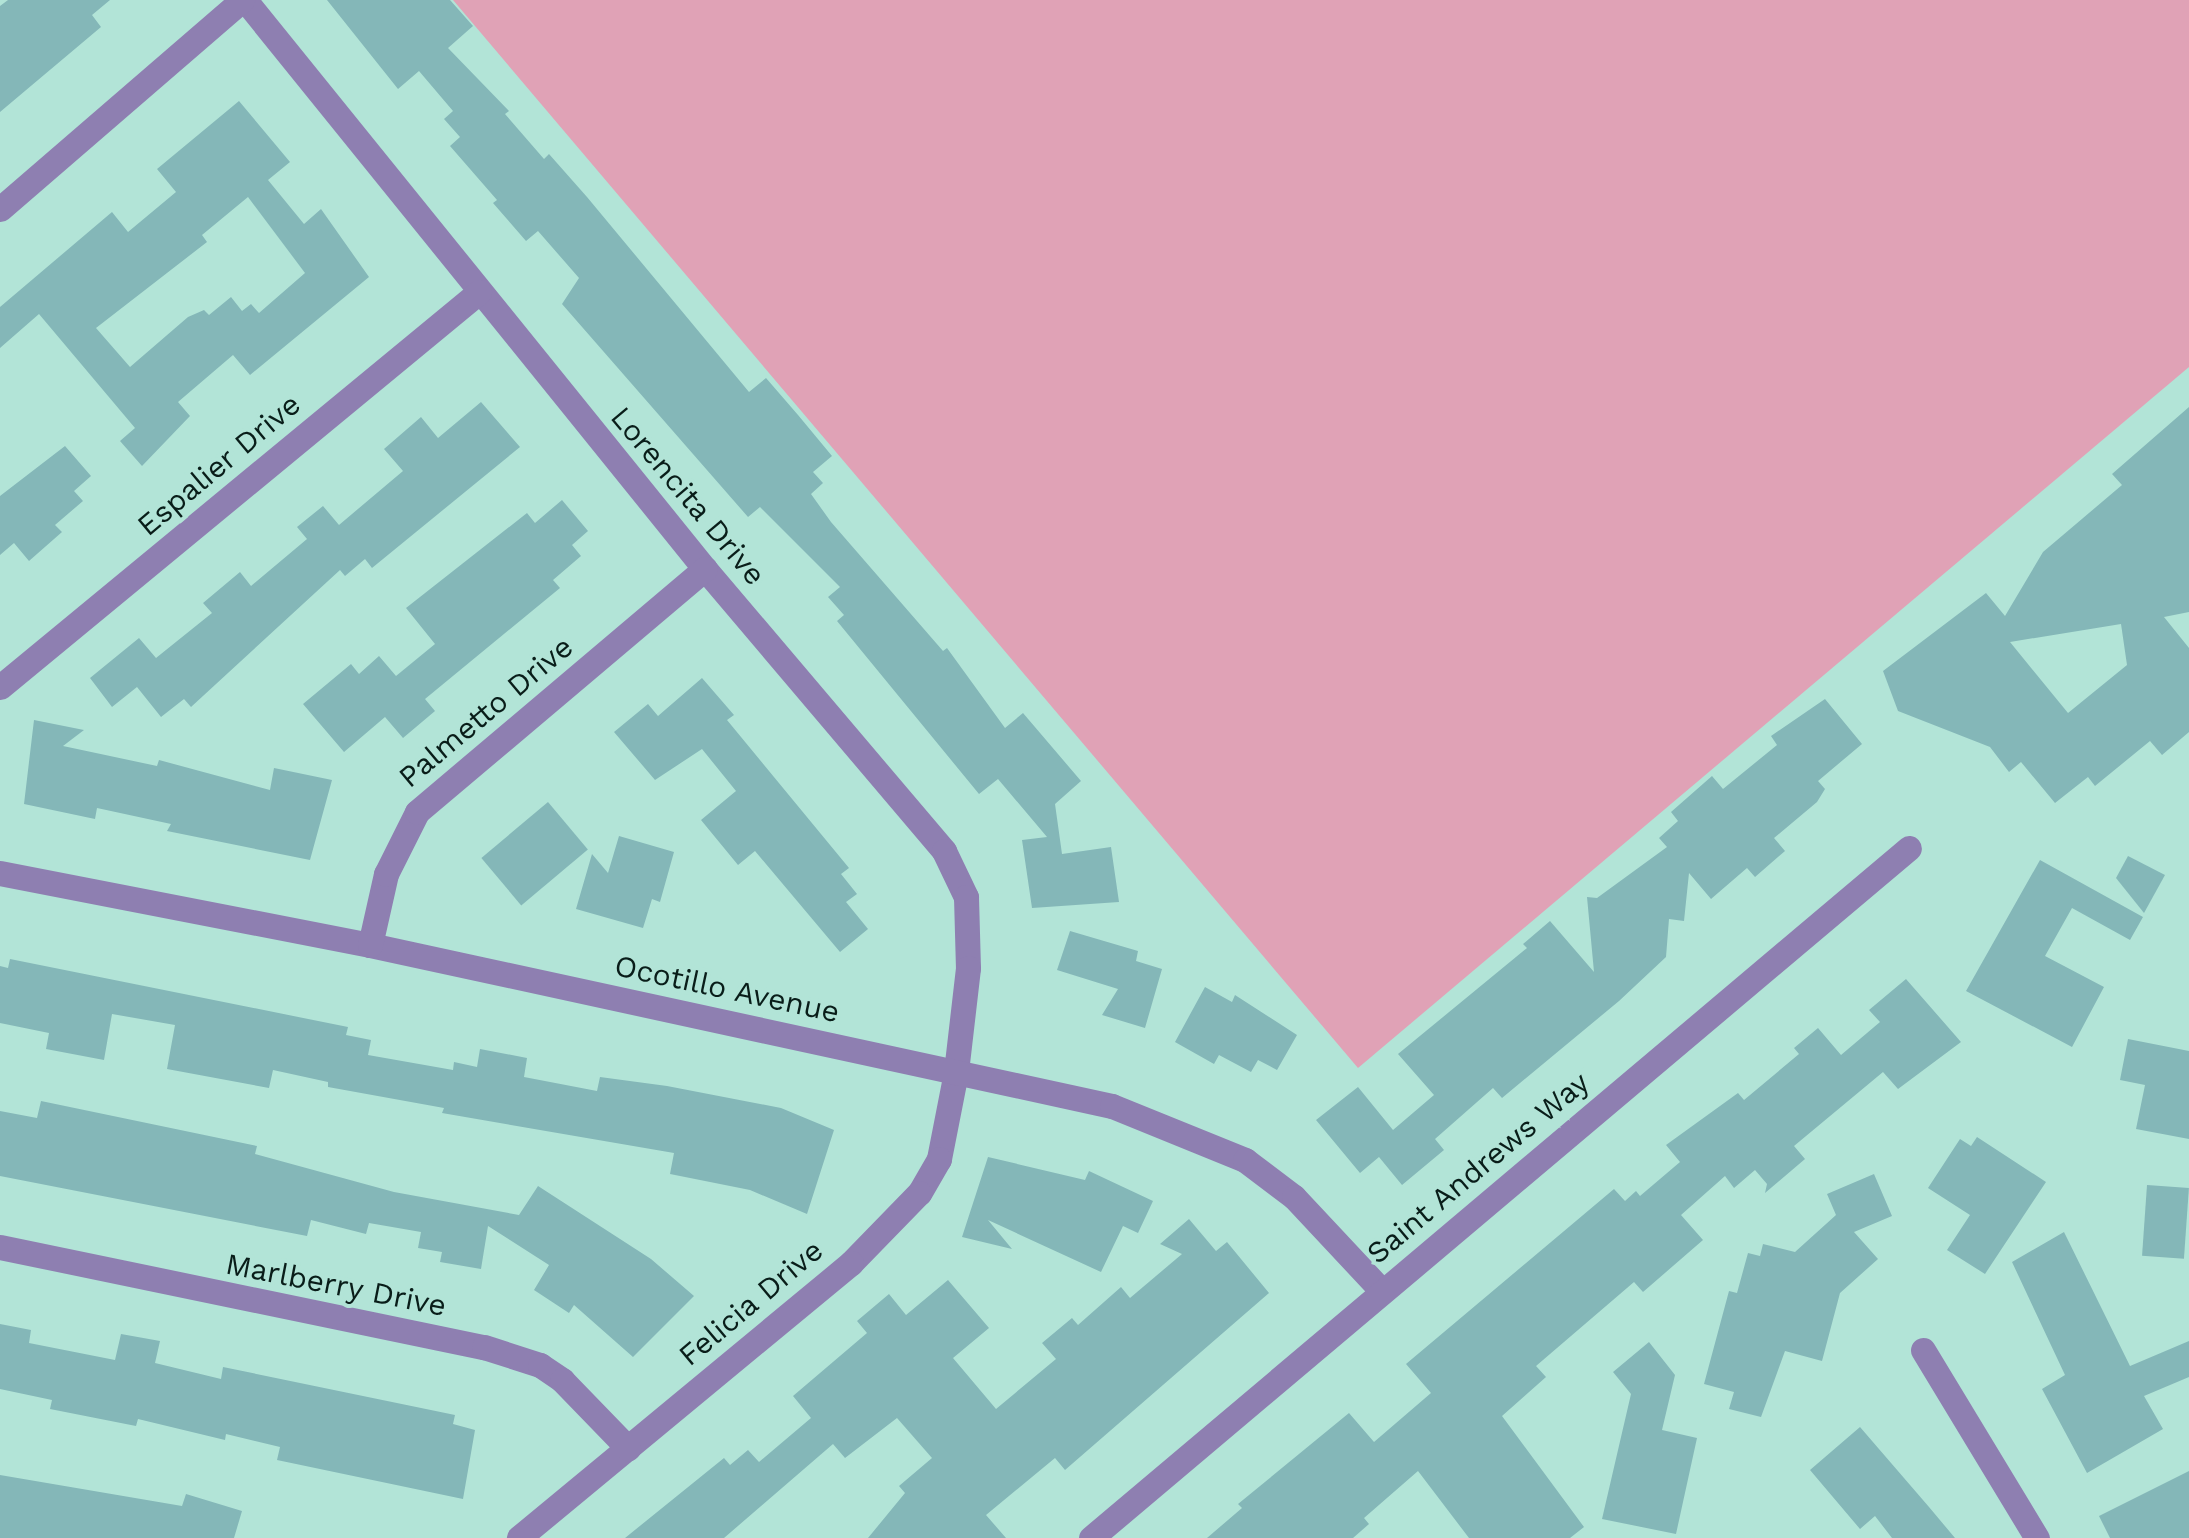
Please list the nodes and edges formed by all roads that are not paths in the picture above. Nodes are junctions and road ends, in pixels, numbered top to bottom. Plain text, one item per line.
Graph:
1 (243, 0) edge
2 (0, 209) edge
3 (479, 292) junction
4 (705, 569) junction
5 (0, 688) edge
6 (1909, 848) dead end
7 (0, 873) edge
8 (370, 945) junction
9 (956, 1072) junction
10 (0, 1247) edge
11 (1382, 1291) junction
12 (1923, 1350) dead end
13 (628, 1448) junction
14 (519, 1538) edge
15 (1090, 1538) edge
16 (2037, 1538) edge

1 - 2 street
1 - 3 street, Lorencita Drive
3 - 4 street, Lorencita Drive
3 - 5 street, Espalier Drive
4 - 8 street, Palmetto Drive
4 - 9 street, Lorencita Drive
6 - 11 street, Saint Andrews Way
7 - 8 street, Ocotillo Avenue
8 - 9 street, Ocotillo Avenue
9 - 11 street, Ocotillo Avenue
9 - 13 street, Felicia Drive
10 - 13 street, Marlberry Drive
11 - 15 street, Saint Andrews Way
12 - 16 street
13 - 14 street, Felicia Drive

